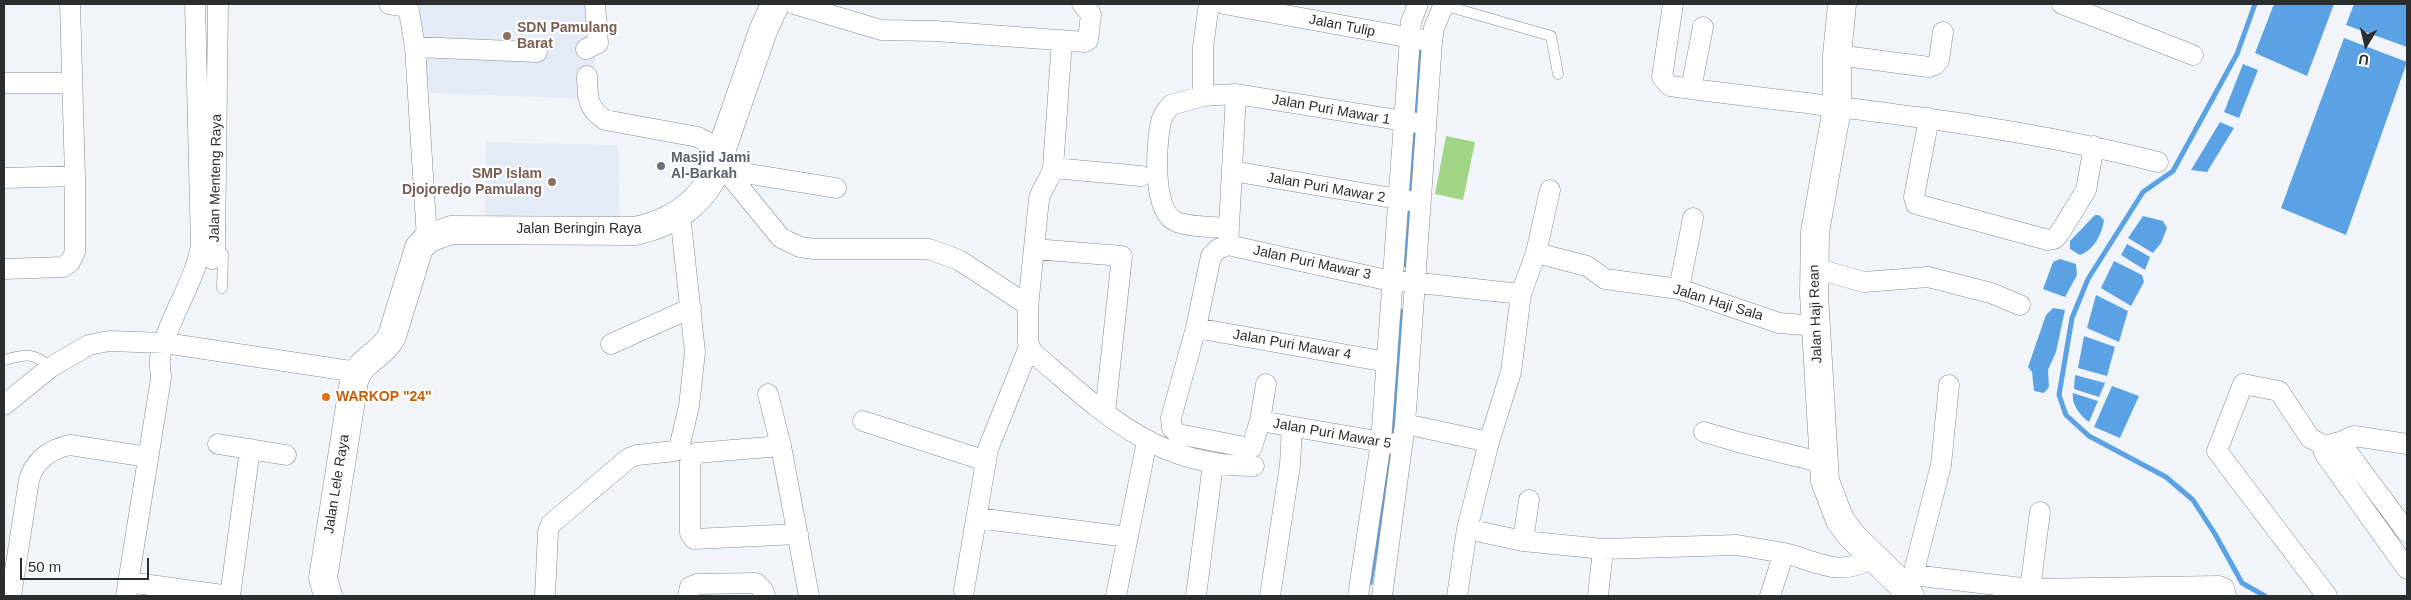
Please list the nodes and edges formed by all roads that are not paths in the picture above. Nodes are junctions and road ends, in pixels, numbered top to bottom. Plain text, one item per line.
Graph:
1 (70, 4) edge
2 (195, 4) edge
3 (218, 4) edge
4 (389, 4) edge
5 (595, 4) edge
6 (774, 4) edge
7 (794, 4) edge
8 (1082, 4) edge
9 (1209, 4) edge
10 (1224, 4) edge
11 (1418, 4) edge
12 (1444, 4) edge
13 (1673, 4) edge
14 (1842, 4) edge
15 (2062, 4) edge
16 (1703, 27) dead end
17 (1943, 32) dead end
18 (1062, 40) junction
19 (1421, 40) junction
20 (415, 47) junction
21 (586, 49) dead end
22 (537, 52) dead end
23 (2193, 54) dead end
24 (1837, 55) junction
25 (1558, 74) dead end
26 (587, 76) dead end
27 (4, 83) edge
28 (72, 83) junction
29 (1691, 89) junction
30 (1236, 94) junction
31 (1203, 96) junction
32 (1846, 109) junction
33 (1929, 118) junction
34 (1415, 123) junction
35 (2094, 146) junction
36 (722, 160) junction
37 (2158, 162) dead end
38 (1053, 168) junction
39 (1232, 171) junction
40 (75, 176) junction
41 (1142, 176) dead end
42 (4, 178) edge
43 (836, 188) dead end
44 (1550, 190) dead end
45 (1409, 201) junction
46 (680, 214) junction
47 (1693, 218) dead end
48 (1228, 236) junction
49 (427, 239) junction
50 (215, 246) junction
51 (1034, 249) junction
52 (1536, 254) junction
53 (1814, 268) junction
54 (4, 269) edge
55 (1404, 281) junction
56 (222, 288) dead end
57 (1679, 289) junction
58 (1521, 294) junction
59 (2020, 305) dead end
60 (1028, 307) junction
61 (691, 308) junction
62 (1816, 326) junction
63 (1196, 328) junction
64 (171, 344) junction
65 (612, 344) dead end
66 (1029, 347) junction
67 (4, 360) edge
68 (1387, 362) junction
69 (51, 367) junction
70 (357, 372) junction
71 (1266, 384) dead end
72 (1949, 385) dead end
73 (768, 394) dead end
74 (4, 405) edge
75 (1105, 414) junction
76 (862, 421) dead end
77 (1260, 421) junction
78 (1405, 424) junction
79 (1292, 427) junction
80 (1704, 432) dead end
81 (1146, 441) junction
82 (1489, 442) junction
83 (218, 444) dead end
84 (1392, 444) junction
85 (2332, 444) junction
86 (2407, 444) edge
87 (781, 446) junction
88 (250, 449) junction
89 (286, 455) dead end
90 (148, 457) junction
91 (1248, 460) junction
92 (986, 461) junction
93 (1824, 463) junction
94 (1213, 464) junction
95 (1529, 500) dead end
96 (2040, 512) dead end
97 (977, 518) junction
98 (1466, 530) junction
99 (2407, 532) edge
100 (798, 534) junction
101 (1128, 537) junction
102 (1523, 541) junction
103 (1603, 549) junction
104 (1784, 553) junction
105 (1873, 557) junction
106 (2407, 569) edge
107 (1908, 585) edge
108 (127, 589) edge
109 (2030, 589) junction
110 (323, 590) edge
111 (964, 590) dead end
112 (11, 596) edge
113 (230, 596) edge
114 (545, 596) edge
115 (688, 596) edge
116 (765, 596) edge
117 (809, 596) edge
118 (1116, 596) edge
119 (1196, 596) edge
120 (1270, 596) edge
121 (1358, 596) edge
122 (1382, 596) edge
123 (1457, 596) edge
124 (1598, 596) edge
125 (1770, 596) edge
126 (2226, 596) edge
127 (2327, 596) edge

1 - 28 street
2 - 64 street, Jalan Menteng Raya
3 - 50 street, Jalan Menteng Raya
4 - 20 street
5 - 21 street
6 - 36 street, Jalan Beringin Raya
7 - 18 street
8 - 18 street
9 - 31 street
10 - 19 street, Jalan Tulip
11 - 19 street
12 - 19 street
12 - 25 lane
13 - 29 street
14 - 24 street, Jalan Haji Rean
15 - 23 street
16 - 29 street
17 - 24 street
18 - 38 street
19 - 34 street
20 - 22 street
20 - 49 street
24 - 32 street, Jalan Haji Rean
26 - 36 street
27 - 28 street
28 - 40 street
29 - 32 street
30 - 31 street, Jalan Puri Mawar 1
30 - 34 street, Jalan Puri Mawar 1
30 - 39 street
31 - 48 street, Jalan Puri Mawar 3
32 - 33 street
32 - 53 street, Jalan Haji Rean
33 - 35 street
33 - 35 street
34 - 45 street
35 - 37 street
36 - 43 street
36 - 46 street, Jalan Beringin Raya
36 - 60 street
38 - 41 street
38 - 51 street
39 - 45 street, Jalan Puri Mawar 2
39 - 48 street
40 - 42 street
40 - 54 street
44 - 52 street
45 - 55 street
46 - 49 street, Jalan Beringin Raya
46 - 61 street
47 - 57 street
48 - 55 street, Jalan Puri Mawar 3
48 - 63 street
49 - 70 street
50 - 56 lane
50 - 64 street, Jalan Menteng Raya
51 - 60 street
51 - 75 street
52 - 57 street, Jalan Haji Sala
52 - 58 street
53 - 59 street
53 - 62 street, Jalan Haji Rean
55 - 58 street, Jalan Puri Mawar 3
55 - 68 street
55 - 78 street
57 - 62 street, Jalan Haji Sala
58 - 82 street
60 - 66 street
61 - 65 street
61 - 114 street
62 - 93 street, Jalan Haji Rean
63 - 68 street, Jalan Puri Mawar 4
63 - 91 street
64 - 69 street
64 - 70 street
64 - 90 street
66 - 75 street
66 - 92 street
67 - 69 lane
68 - 84 street
69 - 74 street
70 - 110 street, Jalan Lele Raya
71 - 77 street
72 - 107 street
73 - 87 street
75 - 81 street
76 - 92 street
77 - 79 street, Jalan Puri Mawar 5
77 - 91 street
78 - 82 street
78 - 84 street
79 - 84 street, Jalan Puri Mawar 5
79 - 120 street
80 - 93 street
81 - 94 street
81 - 101 street
82 - 98 street
83 - 88 street
84 - 121 street
84 - 122 street
85 - 86 street
85 - 99 street
85 - 106 street
85 - 127 street
87 - 100 street
87 - 100 street
88 - 89 street
88 - 113 street
90 - 108 street
90 - 112 street
91 - 94 street
92 - 97 street
93 - 105 street, Jalan Haji Rean
94 - 119 street
95 - 102 street
96 - 109 street
97 - 101 street
97 - 111 street
98 - 102 street
98 - 123 street
100 - 117 street
101 - 118 street
102 - 103 street
103 - 104 street
103 - 124 street
104 - 105 street
104 - 125 street
105 - 107 street, Jalan Haji Rean
107 - 109 street
108 - 113 street
109 - 126 street
115 - 116 street

